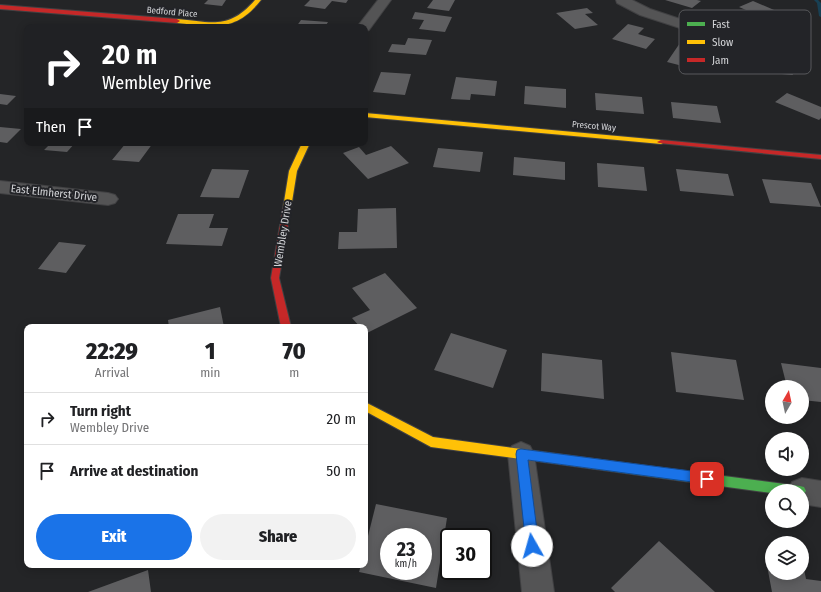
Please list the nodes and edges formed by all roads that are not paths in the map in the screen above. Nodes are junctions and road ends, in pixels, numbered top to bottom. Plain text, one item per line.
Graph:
1 (258, 0) edge
2 (385, 0) edge
3 (622, 0) edge
4 (0, 7) edge
5 (679, 23) edge
6 (366, 24) edge
7 (368, 115) edge
8 (305, 146) edge
9 (821, 157) edge
10 (0, 187) edge
11 (108, 199) dead end
12 (285, 324) edge
13 (368, 408) edge
14 (521, 454) junction
15 (765, 486) edge
16 (809, 492) edge
17 (821, 494) edge
18 (538, 592) edge

1 - 4 street, Bedford Place
2 - 6 street
3 - 5 street
7 - 9 street, Prescot Way
8 - 12 street, Wembley Drive
10 - 11 street, East Elmherst Drive
13 - 14 street
14 - 15 street
14 - 18 street
16 - 17 street

